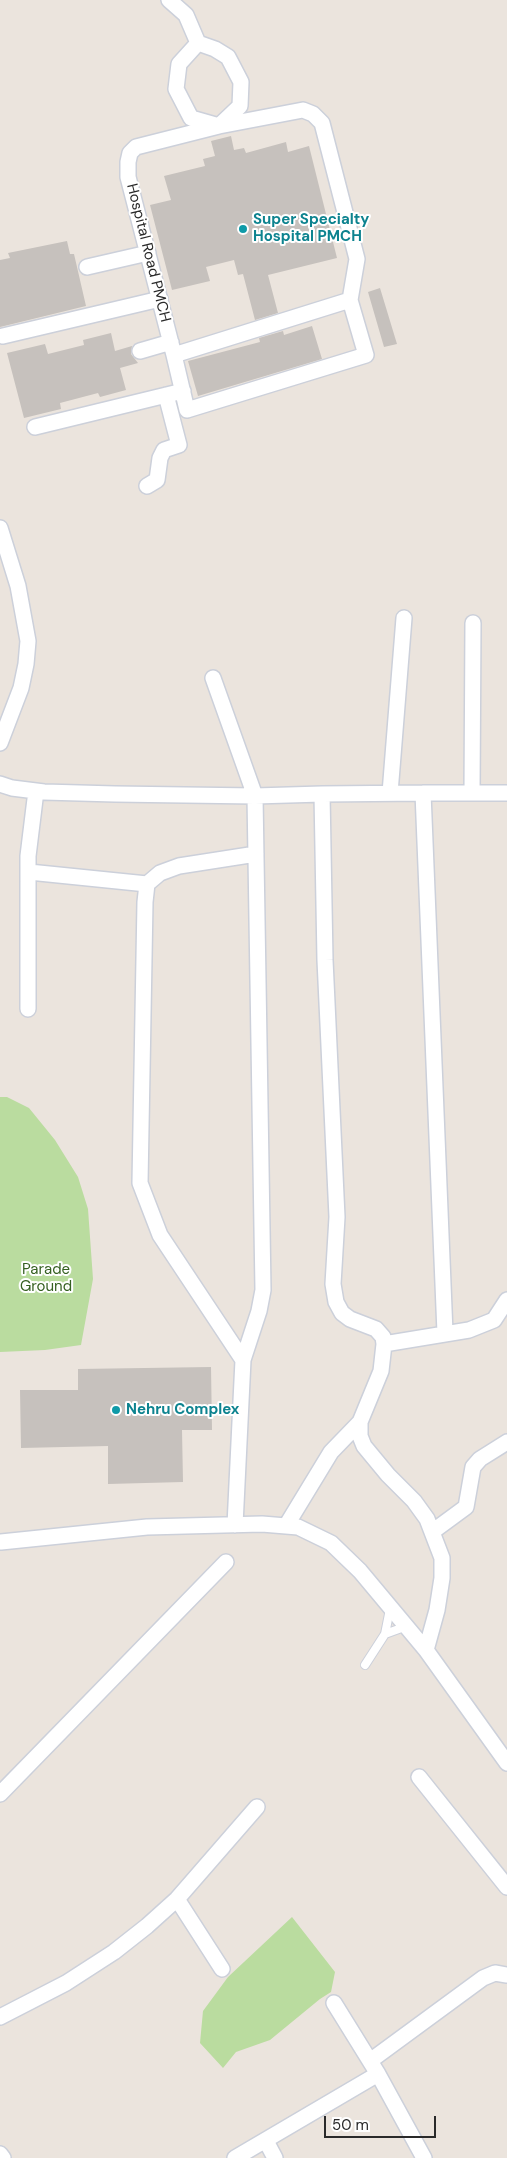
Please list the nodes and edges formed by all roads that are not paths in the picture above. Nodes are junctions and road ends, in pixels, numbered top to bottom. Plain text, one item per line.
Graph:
1 (168, 0) edge
2 (198, 43) junction
3 (219, 126) junction
4 (148, 253) junction
5 (87, 267) dead end
6 (160, 299) junction
7 (350, 300) junction
8 (3, 336) dead end
9 (173, 349) junction
10 (140, 351) dead end
11 (183, 391) junction
12 (166, 395) junction
13 (35, 427) dead end
14 (147, 486) dead end
15 (0, 528) edge
16 (404, 618) dead end
17 (473, 623) dead end
18 (213, 678) dead end
19 (0, 743) edge
20 (0, 784) edge
21 (36, 791) junction
22 (390, 793) junction
23 (423, 793) junction
24 (472, 793) junction
25 (507, 793) edge
26 (322, 794) junction
27 (255, 796) junction
28 (256, 854) junction
29 (29, 872) junction
30 (147, 884) junction
31 (28, 1009) dead end
32 (507, 1300) edge
33 (507, 1311) edge
34 (494, 1320) junction
35 (445, 1333) junction
36 (384, 1344) junction
37 (243, 1360) junction
38 (360, 1422) junction
39 (507, 1442) edge
40 (235, 1525) junction
41 (286, 1526) junction
42 (432, 1532) junction
43 (0, 1542) edge
44 (226, 1562) dead end
45 (391, 1607) junction
46 (407, 1626) junction
47 (385, 1634) junction
48 (426, 1650) junction
49 (365, 1666) dead end
50 (507, 1763) edge
51 (419, 1777) dead end
52 (0, 1794) edge
53 (257, 1807) dead end
54 (507, 1887) edge
55 (177, 1899) junction
56 (222, 1969) dead end
57 (507, 1975) edge
58 (334, 2002) dead end
59 (0, 2017) edge
60 (374, 2068) junction
61 (266, 2141) junction
62 (0, 2154) edge
63 (3, 2158) edge
64 (235, 2158) edge
65 (275, 2158) edge
66 (424, 2158) edge

1 - 2 street
2 - 3 street
2 - 3 street, Hospital Road PMCH
3 - 4 street, Hospital Road PMCH
3 - 7 street, Hospital Road PMCH
4 - 5 street
4 - 6 street, Hospital Road PMCH
6 - 8 street
6 - 9 street, Hospital Road PMCH
7 - 9 street
7 - 11 street, Hospital Road PMCH
9 - 10 street
9 - 11 street, Hospital Road PMCH
11 - 12 street
12 - 13 street
12 - 14 street
15 - 19 street
16 - 22 street
17 - 24 street
18 - 27 street
20 - 21 street
21 - 27 street
21 - 29 street
22 - 23 street
22 - 26 street
23 - 24 street
23 - 35 street
24 - 25 street
26 - 27 street
26 - 36 street
27 - 28 street
28 - 30 street
28 - 37 street
29 - 30 street
29 - 31 street
30 - 37 street
32 - 34 street
33 - 34 street
34 - 35 street
35 - 36 street
36 - 38 street
37 - 40 street
38 - 41 street
38 - 42 street
39 - 42 street
40 - 41 street
40 - 43 street
41 - 45 street
42 - 48 street
44 - 52 street
45 - 46 street
45 - 47 lane
46 - 47 lane
46 - 48 street
47 - 49 lane
48 - 50 street
51 - 54 street
53 - 55 street
55 - 56 street
55 - 59 street
57 - 60 street
58 - 60 street
60 - 61 street
60 - 66 street
61 - 64 street
61 - 65 street
62 - 63 street

